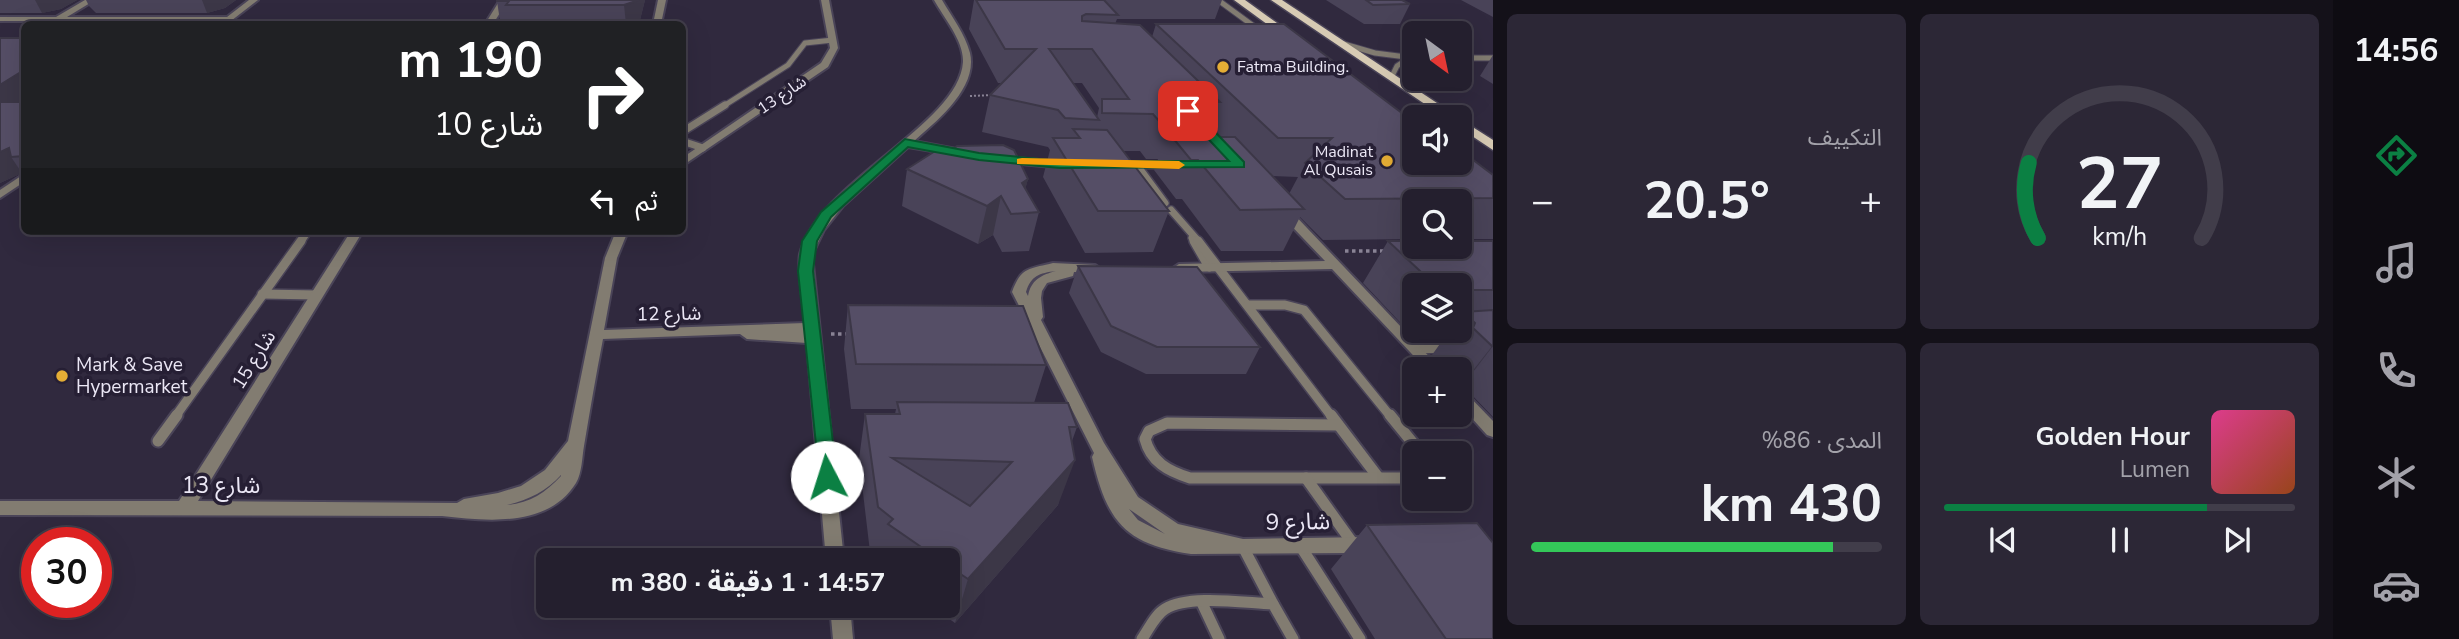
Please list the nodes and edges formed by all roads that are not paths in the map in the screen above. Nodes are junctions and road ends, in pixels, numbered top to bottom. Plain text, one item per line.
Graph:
1 (91, 0) edge
2 (254, 0) edge
3 (504, 0) edge
4 (662, 0) edge
5 (825, 0) edge
6 (938, 0) edge
7 (1218, 0) edge
8 (1276, 0) edge
9 (1235, 4) edge
10 (658, 15) junction
11 (0, 19) edge
12 (58, 19) junction
13 (170, 21) edge
14 (227, 21) edge
15 (491, 21) edge
16 (651, 21) edge
17 (657, 21) edge
18 (1265, 34) edge
19 (833, 40) junction
20 (1344, 44) junction
21 (1304, 45) edge
22 (1402, 56) edge
23 (1472, 58) edge
24 (1493, 58) edge
25 (1402, 63) edge
26 (1392, 76) junction
27 (1434, 105) edge
28 (1188, 111) edge
29 (686, 129) edge
30 (1472, 131) edge
31 (909, 140) junction
32 (686, 142) edge
33 (1493, 146) edge
34 (703, 148) junction
35 (966, 154) edge
36 (992, 158) edge
37 (686, 160) edge
38 (1073, 165) edge
39 (1099, 165) edge
40 (1136, 165) junction
41 (1188, 165) edge
42 (1240, 165) edge
43 (21, 179) edge
44 (1, 193) edge
45 (1277, 204) edge
46 (305, 235) edge
47 (354, 235) edge
48 (620, 235) edge
49 (1335, 265) junction
50 (1214, 267) junction
51 (1170, 268) edge
52 (262, 295) junction
53 (317, 295) junction
54 (1248, 305) junction
55 (1037, 321) junction
56 (813, 333) junction
57 (596, 335) junction
58 (1460, 343) dead end
59 (1411, 345) junction
60 (1422, 357) edge
61 (1472, 409) edge
62 (1338, 425) junction
63 (1493, 431) edge
64 (158, 441) dead end
65 (1411, 441) edge
66 (1378, 477) junction
67 (1306, 478) junction
68 (1402, 478) edge
69 (0, 508) edge
70 (184, 509) junction
71 (1354, 545) junction
72 (1392, 545) edge
73 (1243, 547) junction
74 (1301, 547) junction
75 (834, 548) edge
76 (1202, 603) junction
77 (1273, 604) junction
78 (841, 618) edge
79 (1146, 637) edge
80 (843, 639) edge
81 (1219, 639) edge
82 (1293, 639) edge
83 (1360, 639) edge

1 - 12 street
2 - 14 street
3 - 15 street
4 - 10 street
5 - 19 street
6 - 31 street
7 - 9 lane
8 - 20 main road
9 - 18 lane
9 - 21 main road
10 - 16 street
10 - 17 street
11 - 12 street
12 - 13 street
19 - 29 lane
19 - 34 street, شارع 13
20 - 22 lane
20 - 26 main road
23 - 24 lane
25 - 26 lane
26 - 27 main road
28 - 42 street
30 - 33 main road
31 - 35 street
31 - 56 street
32 - 34 lane
34 - 37 street, شارع 13
36 - 38 street
39 - 40 street
40 - 41 street
40 - 50 lane
43 - 44 street
45 - 49 street
46 - 52 lane
47 - 53 street, شارع 15
48 - 57 street, شارع 13
49 - 50 street
49 - 59 street
50 - 51 street
50 - 54 lane
52 - 53 lane
52 - 64 lane
53 - 70 street, شارع 15
54 - 62 lane
54 - 65 lane
55 - 55 street, شارع 9
55 - 73 street, شارع 9
56 - 57 street, شارع 12
56 - 75 street
57 - 70 street, شارع 13
58 - 59 lane
59 - 60 street
61 - 63 street
62 - 66 lane
62 - 67 lane
66 - 67 lane
66 - 68 lane
67 - 71 lane
69 - 70 street, شارع 13
71 - 72 street, شارع 9
71 - 74 street, شارع 9
73 - 74 street, شارع 9
73 - 77 lane
74 - 83 lane
76 - 77 lane
76 - 79 lane
76 - 81 lane
77 - 82 lane
78 - 80 street

